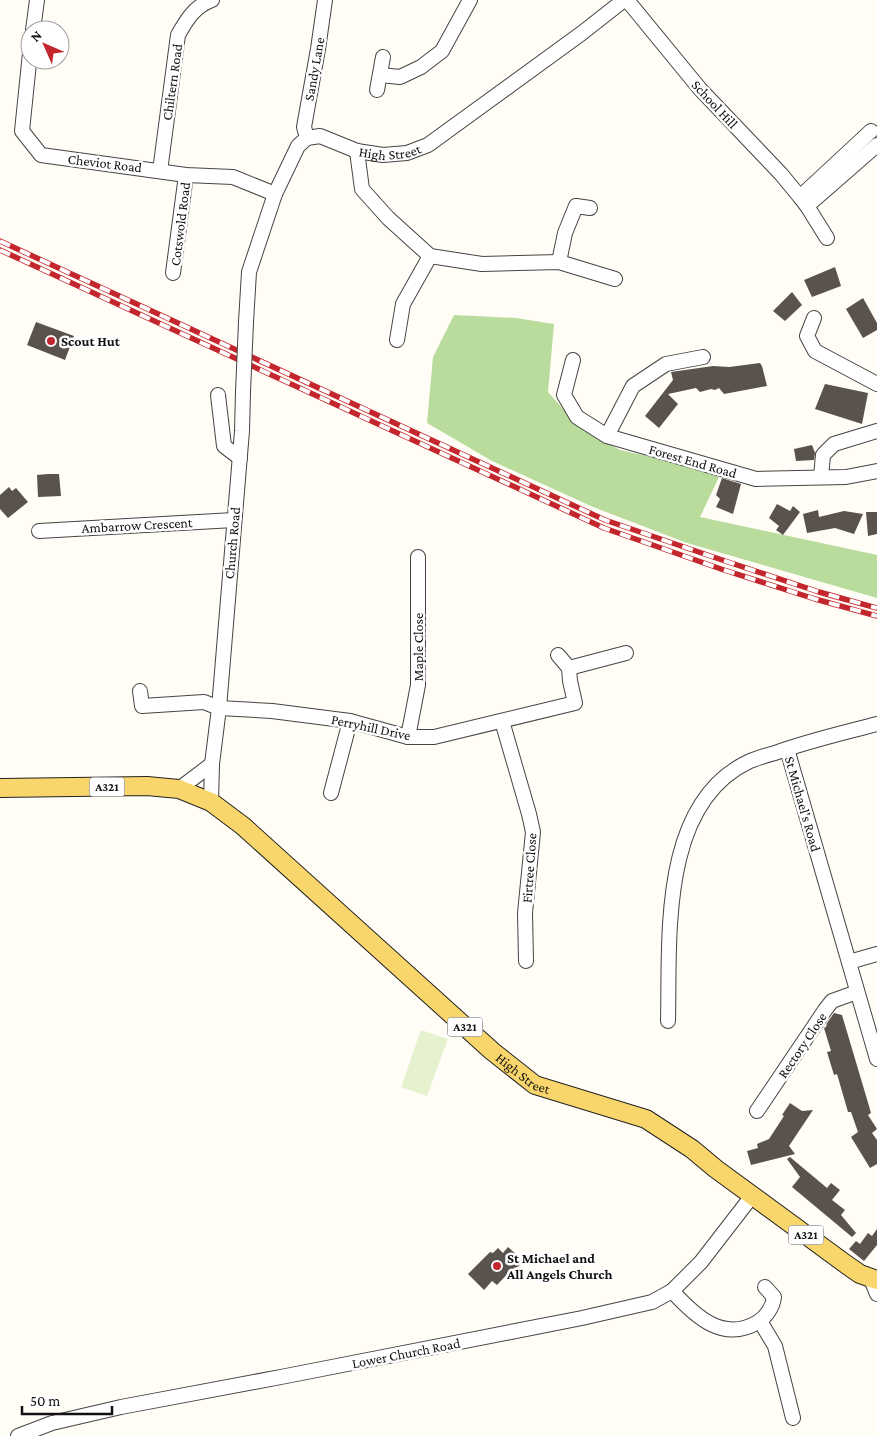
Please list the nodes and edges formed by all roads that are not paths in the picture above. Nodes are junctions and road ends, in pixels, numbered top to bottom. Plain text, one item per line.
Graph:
1 (36, 0) edge
2 (325, 0) edge
3 (470, 0) edge
4 (625, 0) edge
5 (207, 1) edge
6 (34, 20) edge
7 (383, 58) dead end
8 (28, 70) edge
9 (380, 75) junction
10 (377, 90) dead end
11 (871, 131) dead end
12 (307, 138) junction
13 (877, 145) edge
14 (357, 151) junction
15 (160, 170) junction
16 (186, 175) junction
17 (275, 194) junction
18 (804, 201) junction
19 (590, 208) dead end
20 (827, 238) dead end
21 (430, 256) junction
22 (559, 262) junction
23 (173, 273) dead end
24 (615, 279) dead end
25 (814, 318) dead end
26 (397, 340) dead end
27 (704, 357) dead end
28 (573, 360) dead end
29 (877, 384) edge
30 (218, 395) dead end
31 (877, 431) edge
32 (607, 436) junction
33 (240, 458) junction
34 (877, 471) edge
35 (822, 477) junction
36 (234, 520) junction
37 (40, 531) dead end
38 (418, 557) dead end
39 (626, 653) dead end
40 (558, 655) dead end
41 (569, 668) junction
42 (140, 691) dead end
43 (219, 708) junction
44 (502, 720) junction
45 (350, 721) junction
46 (877, 724) edge
47 (408, 737) junction
48 (787, 748) junction
49 (212, 764) junction
50 (0, 788) edge
51 (179, 789) junction
52 (331, 793) dead end
53 (211, 802) junction
54 (877, 954) edge
55 (526, 961) dead end
56 (849, 962) junction
57 (857, 992) junction
58 (668, 1021) dead end
59 (877, 1059) edge
60 (757, 1111) dead end
61 (752, 1196) junction
62 (875, 1284) edge
63 (765, 1288) dead end
64 (672, 1291) junction
65 (760, 1321) junction
66 (793, 1418) dead end
67 (18, 1436) edge

1 - 6 street
2 - 12 street, Sandy Lane
3 - 9 street
4 - 14 street, High Street
4 - 18 street, School Hill
5 - 15 street, Chiltern Road
7 - 9 street
8 - 15 street, Cheviot Road
9 - 10 street
11 - 18 street
12 - 14 street, High Street
12 - 17 street
13 - 18 street
14 - 21 street
15 - 16 street, Cheviot Road
16 - 17 street, Cheviot Road
16 - 23 street, Cotswold Road
17 - 33 street, Church Road, bridge
18 - 20 street, School Hill
19 - 22 street
21 - 22 street
21 - 26 street
22 - 24 street
25 - 29 street
27 - 32 street
28 - 32 street, Forest End Road
30 - 33 street
31 - 35 street
32 - 35 street, Forest End Road
33 - 36 street, Church Road
34 - 35 street, Forest End Road
36 - 37 street, Ambarrow Crescent
36 - 43 street, Church Road
38 - 47 street, Maple Close
39 - 41 street
40 - 41 street
41 - 44 street, Perryhill Drive
42 - 43 street, Perryhill Drive
43 - 45 street, Perryhill Drive
43 - 49 street, Church Road
44 - 47 street, Perryhill Drive
44 - 55 street, Firtree Close
45 - 47 street, Perryhill Drive
45 - 52 street
46 - 48 street
48 - 56 street, St Michael's Road
48 - 58 street, St Michael's Road
49 - 51 street
49 - 53 street, Church Road
50 - 51 main road, A321
51 - 53 main road, A321
53 - 61 main road, High Street / A321
54 - 56 street
56 - 57 street, St Michael's Road
57 - 59 street, St Michael's Road
57 - 60 street, Rectory Close
61 - 62 main road, High Street / A321
61 - 64 street, Lower Church Road
63 - 65 street
64 - 65 street
64 - 67 street, Lower Church Road
65 - 66 street

